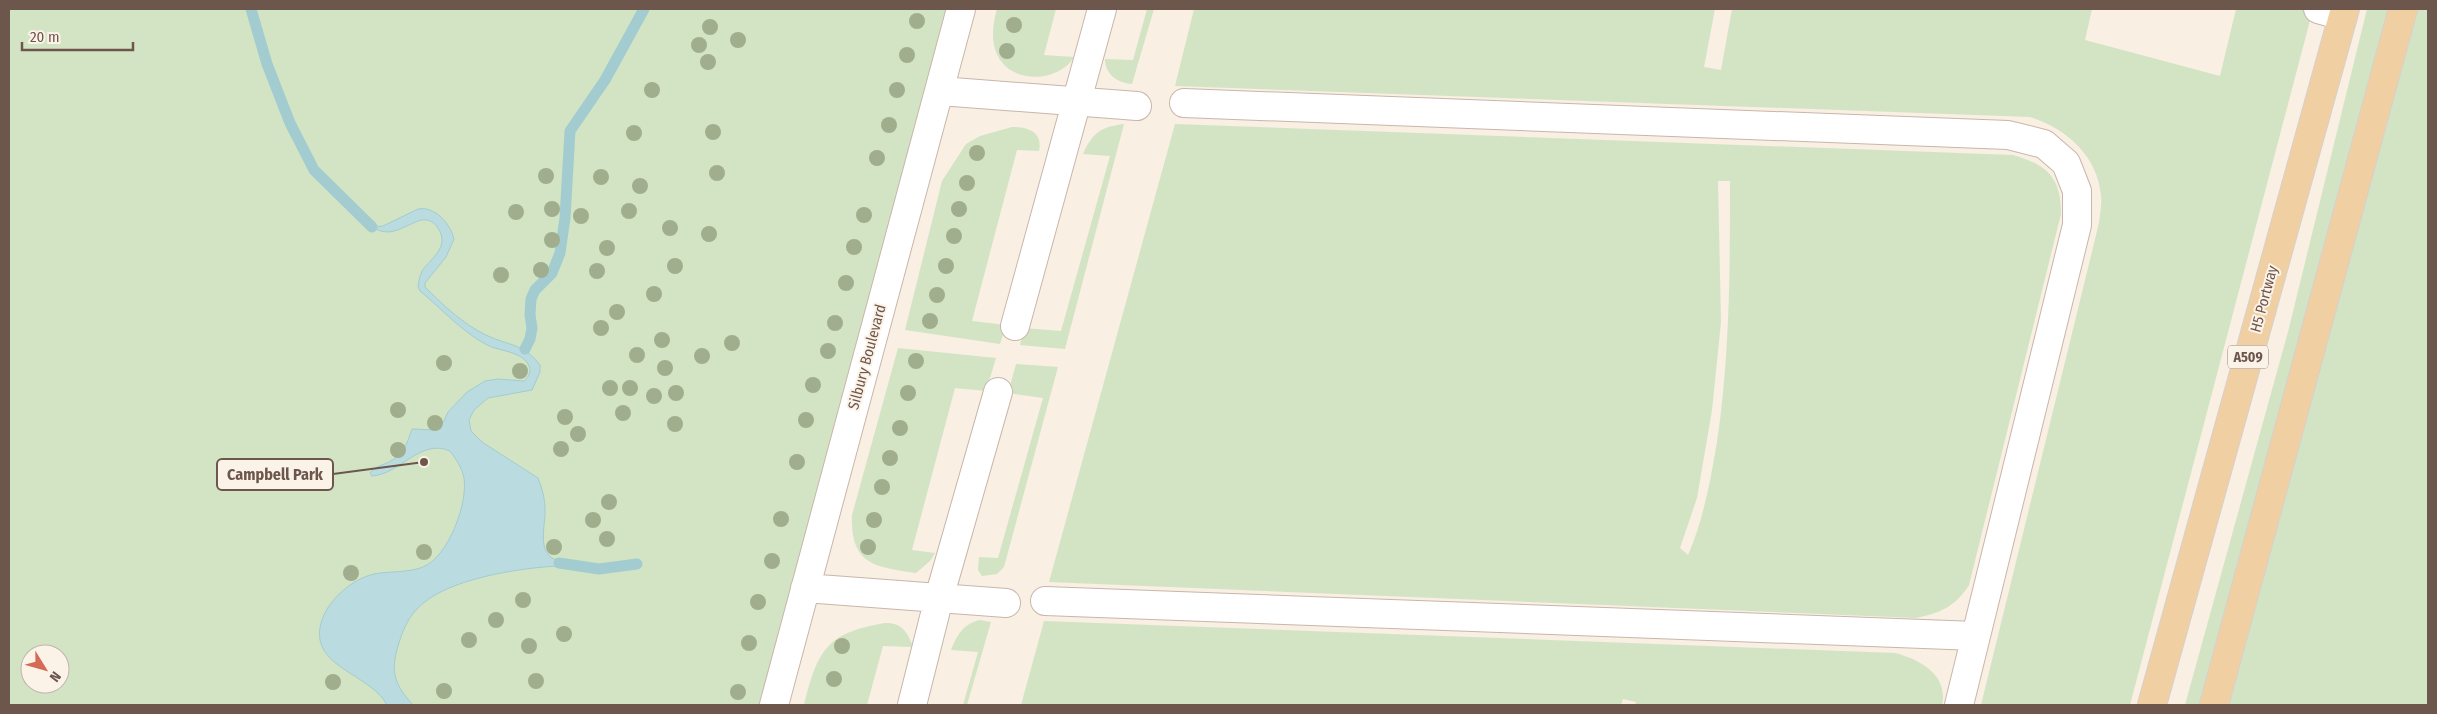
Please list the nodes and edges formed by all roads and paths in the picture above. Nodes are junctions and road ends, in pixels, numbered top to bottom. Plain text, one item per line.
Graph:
1 (961, 9) edge
2 (1102, 9) edge
3 (2403, 9) edge
4 (2335, 11) edge
5 (940, 91) junction
6 (1075, 102) junction
7 (1184, 102) dead end
8 (1137, 106) dead end
9 (1015, 326) dead end
10 (998, 392) dead end
11 (805, 588) junction
12 (939, 598) junction
13 (1045, 600) dead end
14 (1006, 603) dead end
15 (1976, 636) junction
16 (774, 705) edge
17 (912, 705) edge
18 (1959, 705) edge
19 (2152, 705) edge
20 (2214, 705) edge

1 - 5 street, Silbury Boulevard
2 - 6 street
3 - 20 main road
4 - 19 main road, H5 Portway / A509
5 - 6 street
5 - 11 street, Silbury Boulevard
6 - 8 street
6 - 9 street
7 - 15 street
10 - 12 street
11 - 12 street
11 - 16 street, Silbury Boulevard
12 - 14 street
12 - 17 street
13 - 15 street
15 - 18 street

